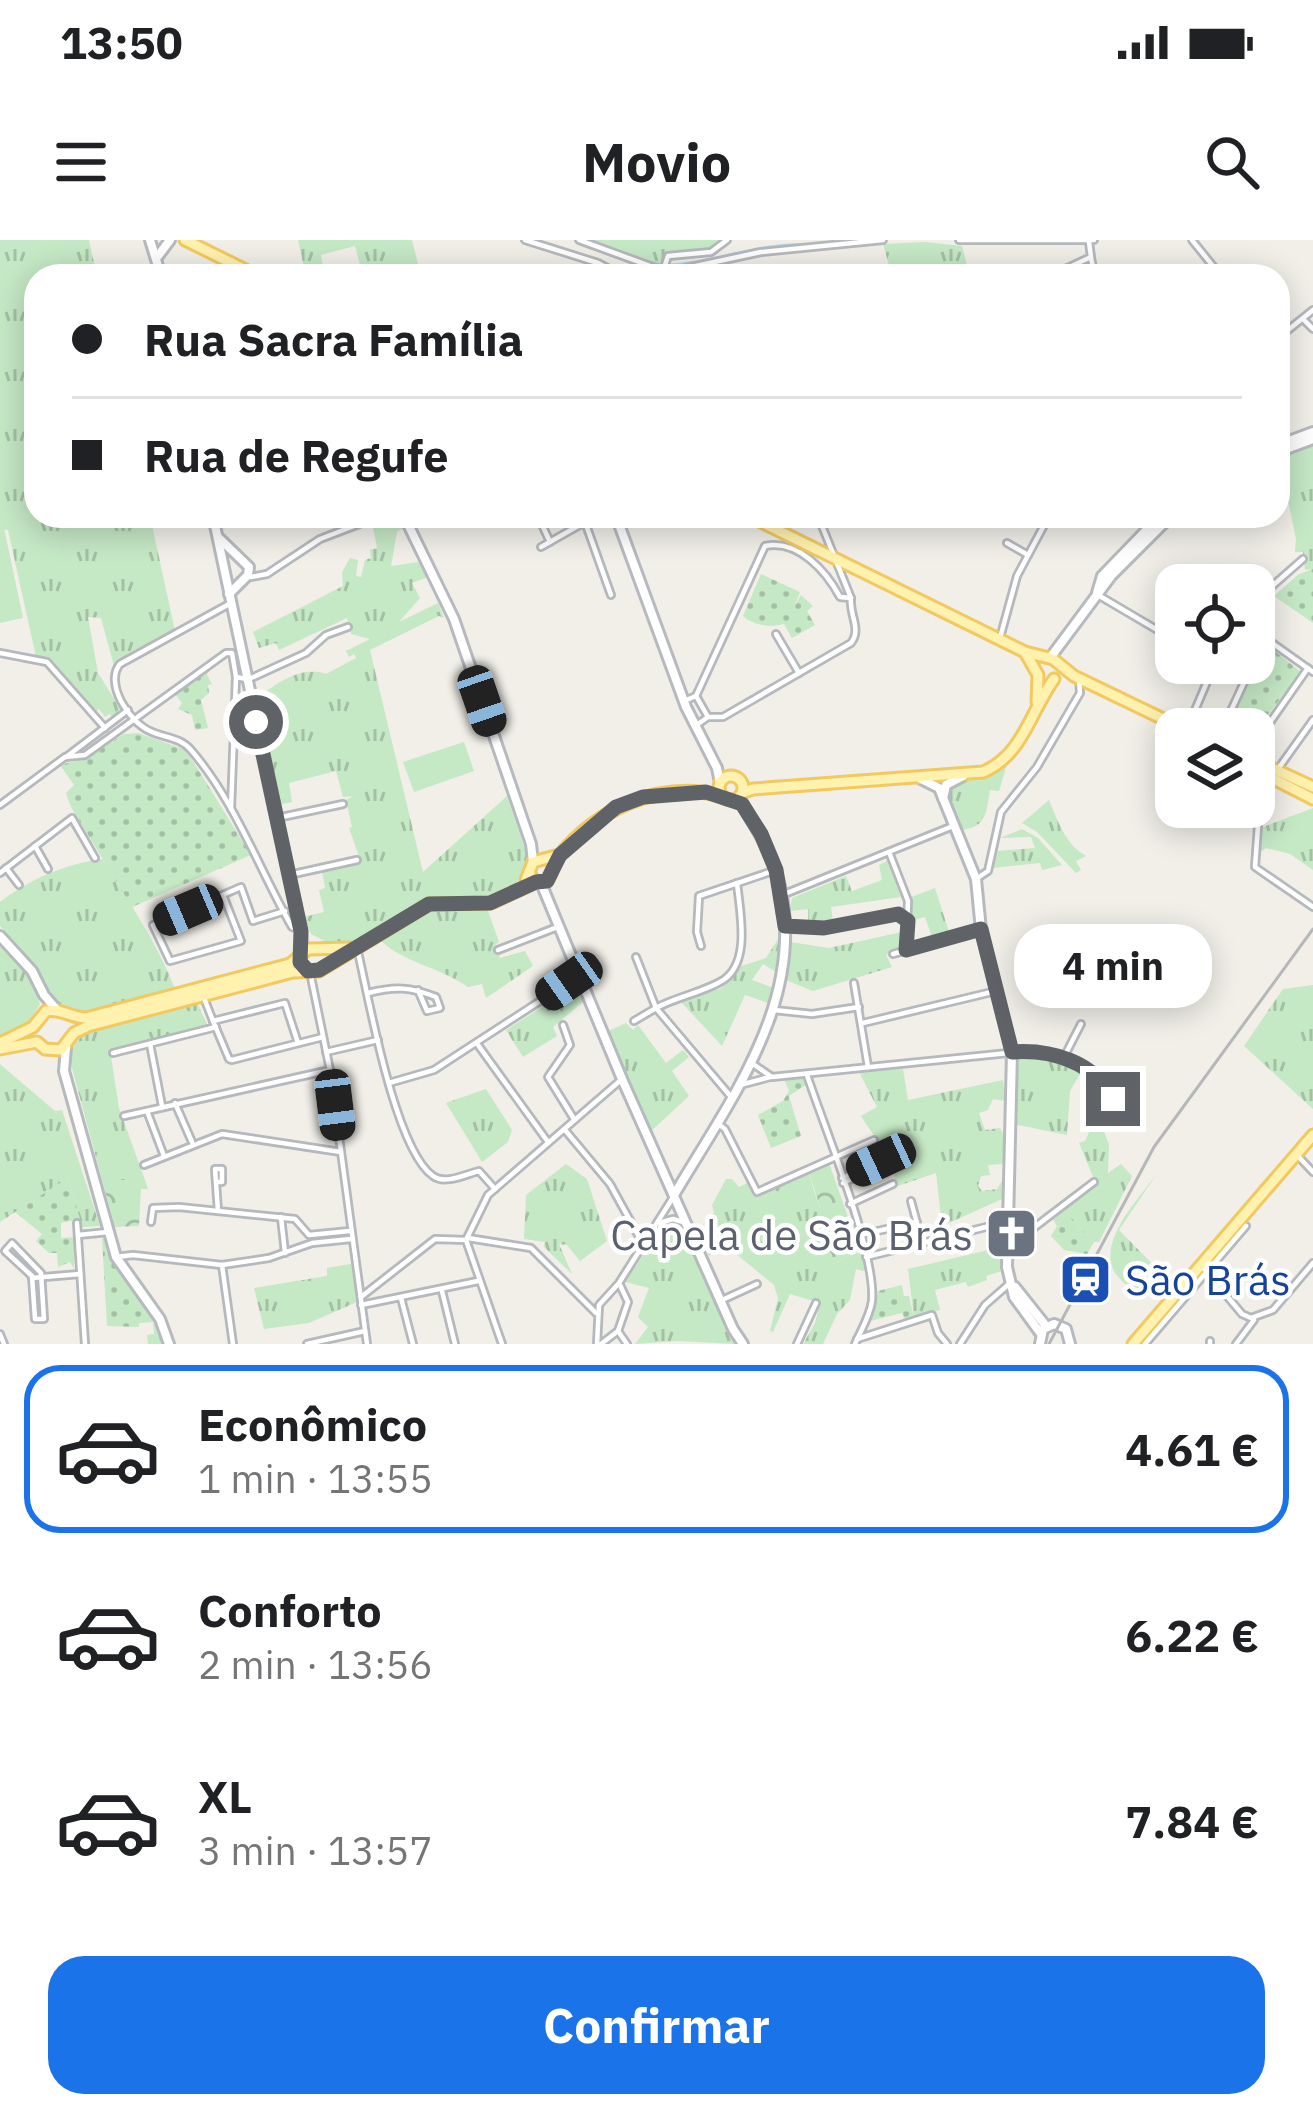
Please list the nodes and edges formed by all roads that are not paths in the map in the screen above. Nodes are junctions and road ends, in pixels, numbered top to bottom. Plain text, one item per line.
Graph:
1 (185, 240) edge
2 (525, 240) edge
3 (579, 240) edge
4 (727, 240) edge
5 (883, 240) edge
6 (959, 240) edge
7 (1192, 240) edge
8 (1092, 241) edge
9 (1091, 256) junction
10 (233, 264) edge
11 (600, 264) edge
12 (645, 264) edge
13 (666, 264) edge
14 (698, 264) edge
15 (1075, 264) edge
16 (1093, 264) edge
17 (1211, 264) edge
18 (1313, 310) edge
19 (1303, 319) junction
20 (1290, 329) edge
21 (1313, 329) edge
22 (215, 528) edge
23 (349, 528) edge
24 (410, 528) edge
25 (544, 528) edge
26 (574, 528) edge
27 (587, 528) edge
28 (620, 528) edge
29 (773, 528) edge
30 (823, 528) edge
31 (1043, 528) edge
32 (1148, 528) edge
33 (1160, 528) edge
34 (217, 536) junction
35 (550, 542) junction
36 (1007, 543) dead end
37 (541, 547) dead end
38 (1029, 555) junction
39 (237, 557) junction
40 (834, 558) junction
41 (1303, 559) dead end
42 (225, 571) junction
43 (243, 579) junction
44 (1275, 584) edge
45 (1097, 594) junction
46 (611, 595) dead end
47 (840, 597) junction
48 (851, 598) junction
49 (230, 599) junction
50 (849, 613) junction
51 (348, 627) dead end
52 (1155, 629) edge
53 (776, 634) dead end
54 (1000, 639) junction
55 (1275, 645) edge
56 (1025, 652) junction
57 (0, 653) edge
58 (1054, 666) junction
59 (1311, 670) edge
60 (799, 673) junction
61 (1038, 673) junction
62 (236, 677) junction
63 (1077, 677) junction
64 (247, 679) junction
65 (1243, 684) edge
66 (696, 696) junction
67 (683, 701) junction
68 (1037, 701) junction
69 (128, 710) junction
70 (1155, 715) edge
71 (708, 717) junction
72 (136, 720) junction
73 (1313, 720) edge
74 (694, 727) junction
75 (106, 728) junction
76 (65, 757) junction
77 (717, 768) junction
78 (1275, 769) edge
79 (1278, 770) junction
80 (1275, 774) edge
81 (731, 776) junction
82 (962, 776) junction
83 (921, 779) junction
84 (720, 788) junction
85 (1313, 793) edge
86 (742, 794) junction
87 (943, 800) junction
88 (343, 803) dead end
89 (0, 806) edge
90 (231, 810) junction
91 (277, 818) junction
92 (953, 826) junction
93 (1258, 828) edge
94 (35, 846) junction
95 (889, 852) junction
96 (95, 858) dead end
97 (357, 860) dead end
98 (543, 861) junction
99 (49, 869) dead end
100 (3, 870) edge
101 (776, 870) junction
102 (289, 875) junction
103 (976, 879) junction
104 (539, 880) junction
105 (737, 883) junction
106 (19, 885) dead end
107 (223, 895) junction
108 (782, 895) junction
109 (908, 905) junction
110 (1313, 908) edge
111 (285, 911) junction
112 (898, 914) junction
113 (253, 921) junction
114 (908, 921) junction
115 (236, 926) junction
116 (561, 926) junction
117 (785, 926) junction
118 (300, 927) junction
119 (981, 929) junction
120 (0, 936) edge
121 (701, 946) dead end
122 (357, 949) junction
123 (317, 950) junction
124 (498, 950) dead end
125 (906, 950) junction
126 (893, 954) dead end
127 (301, 956) junction
128 (636, 957) dead end
129 (311, 971) junction
130 (580, 975) junction
131 (854, 982) dead end
132 (418, 990) dead end
133 (996, 992) junction
134 (368, 993) junction
135 (44, 995) junction
136 (203, 995) junction
137 (859, 1006) junction
138 (656, 1008) junction
139 (57, 1010) junction
140 (773, 1010) junction
141 (41, 1013) junction
142 (70, 1018) junction
143 (634, 1021) dead end
144 (863, 1023) junction
145 (214, 1024) junction
146 (1081, 1024) dead end
147 (563, 1025) dead end
148 (33, 1027) junction
149 (74, 1034) junction
150 (323, 1037) junction
151 (378, 1040) junction
152 (37, 1042) junction
153 (298, 1043) junction
154 (149, 1044) junction
155 (478, 1045) junction
156 (0, 1046) edge
157 (66, 1047) junction
158 (50, 1051) junction
159 (326, 1052) junction
160 (1012, 1052) junction
161 (112, 1054) dead end
162 (1063, 1059) junction
163 (62, 1064) junction
164 (753, 1064) junction
165 (868, 1067) junction
166 (330, 1070) junction
167 (807, 1074) junction
168 (772, 1077) junction
169 (622, 1079) junction
170 (389, 1083) junction
171 (740, 1084) junction
172 (732, 1098) junction
173 (1113, 1099) dead end
174 (176, 1103) junction
175 (162, 1106) junction
176 (147, 1110) junction
177 (124, 1116) dead end
178 (574, 1119) junction
179 (717, 1123) junction
180 (564, 1128) junction
181 (1313, 1135) edge
182 (874, 1140) dead end
183 (548, 1142) junction
184 (193, 1145) junction
185 (340, 1152) junction
186 (1296, 1154) junction
187 (164, 1156) junction
188 (834, 1157) junction
189 (143, 1165) dead end
190 (1313, 1172) edge
191 (663, 1175) junction
192 (686, 1175) junction
193 (843, 1181) junction
194 (216, 1182) dead end
195 (1094, 1183) dead end
196 (893, 1184) dead end
197 (495, 1189) junction
198 (674, 1197) junction
199 (911, 1201) dead end
200 (850, 1204) junction
201 (218, 1211) junction
202 (281, 1217) junction
203 (151, 1222) dead end
204 (685, 1222) junction
205 (917, 1222) junction
206 (1006, 1222) junction
207 (77, 1223) dead end
208 (654, 1225) junction
209 (1246, 1226) dead end
210 (108, 1232) junction
211 (78, 1235) junction
212 (350, 1235) junction
213 (860, 1235) junction
214 (313, 1239) junction
215 (467, 1239) junction
216 (922, 1242) junction
217 (643, 1244) junction
218 (1006, 1249) junction
219 (285, 1253) junction
220 (116, 1257) junction
221 (866, 1257) junction
222 (1313, 1264) edge
223 (222, 1265) junction
224 (1204, 1268) junction
225 (81, 1274) junction
226 (41, 1277) junction
227 (32, 1278) junction
228 (480, 1280) junction
229 (1010, 1282) junction
230 (619, 1283) junction
231 (757, 1284) dead end
232 (442, 1289) junction
233 (400, 1298) junction
234 (360, 1301) junction
235 (720, 1301) junction
236 (816, 1303) dead end
237 (596, 1312) junction
238 (1256, 1318) junction
239 (365, 1331) junction
240 (618, 1331) junction
241 (0, 1334) edge
242 (1042, 1335) edge
243 (856, 1342) edge
244 (1143, 1342) edge
245 (4, 1344) edge
246 (85, 1344) edge
247 (169, 1344) edge
248 (233, 1344) edge
249 (308, 1344) edge
250 (367, 1344) edge
251 (413, 1344) edge
252 (455, 1344) edge
253 (502, 1344) edge
254 (599, 1344) edge
255 (627, 1344) edge
256 (743, 1344) edge
257 (796, 1344) edge
258 (947, 1344) edge
259 (960, 1344) edge
260 (1070, 1344) edge
261 (1236, 1344) edge

1 - 10 main road
2 - 11 street
3 - 12 street
4 - 13 street
5 - 14 street
6 - 8 street
7 - 17 street
8 - 9 street
9 - 15 street
9 - 16 street
18 - 19 street
19 - 20 street
19 - 21 street
22 - 34 street
23 - 43 street
24 - 98 street
25 - 35 street
26 - 35 street
27 - 46 street
28 - 67 street
29 - 40 main road
30 - 40 street
31 - 38 street
32 - 45 street
33 - 45 street
34 - 39 street
34 - 42 street
35 - 37 street
36 - 38 street
38 - 54 street
39 - 42 street
39 - 43 street
40 - 48 street
40 - 54 main road
41 - 44 street
42 - 43 street
42 - 49 street
43 - 49 street
45 - 52 street
45 - 58 street
47 - 48 street
47 - 50 street
47 - 66 street
48 - 50 street
49 - 64 street
49 - 69 street
50 - 60 street
51 - 64 street
53 - 60 street
54 - 56 main road
55 - 59 street
56 - 58 main road
56 - 61 main road
57 - 75 street
58 - 61 main road
58 - 61 main road
58 - 63 main road
58 - 68 main road
59 - 65 street
60 - 71 street
61 - 68 main road
62 - 64 street
62 - 72 street
62 - 90 street
63 - 70 main road
63 - 103 street
64 - 91 street
66 - 67 street
66 - 71 street
67 - 74 street
68 - 82 main road
69 - 72 street
69 - 75 street
71 - 74 street
72 - 76 street
72 - 90 street
73 - 79 street
74 - 77 street
75 - 76 street
76 - 89 street
77 - 81 street
77 - 84 street
78 - 79 main road
79 - 85 main road
80 - 85 main road
81 - 84 main road
81 - 86 main road
82 - 83 main road
82 - 87 street
83 - 86 main road
83 - 87 street
84 - 86 main road
84 - 98 main road
86 - 101 street
87 - 92 street
88 - 91 street
90 - 111 street
91 - 102 street
92 - 95 street
92 - 103 street
93 - 110 street
94 - 96 street
94 - 99 street
94 - 100 street
95 - 108 street
95 - 109 street
97 - 102 street
98 - 104 main road
98 - 104 main road
100 - 106 street
101 - 105 street
101 - 108 street
102 - 118 street
103 - 119 street
104 - 116 street
104 - 122 main road
105 - 121 street
105 - 138 street
107 - 113 street
107 - 115 street
107 - 115 street
108 - 117 street
109 - 112 street
109 - 114 street
111 - 113 street
111 - 118 street
112 - 114 street
112 - 117 street
113 - 115 street
114 - 125 street
116 - 124 street
116 - 130 street
117 - 140 street
118 - 123 street
118 - 127 street
119 - 125 street
119 - 133 street
120 - 135 street
122 - 123 main road
122 - 129 main road
122 - 134 street
123 - 127 main road
123 - 129 main road
125 - 126 street
127 - 129 main road
127 - 142 main road
128 - 138 street
129 - 136 main road
129 - 150 street
130 - 155 street
130 - 169 street
131 - 137 street
132 - 134 street
133 - 144 street
133 - 160 street
134 - 151 street
135 - 139 street
135 - 141 street
136 - 145 street
136 - 149 main road
137 - 140 street
137 - 144 street
138 - 143 street
138 - 172 street
139 - 141 main road
139 - 142 main road
140 - 164 street
141 - 148 main road
142 - 149 main road
144 - 165 street
145 - 153 street
145 - 153 street
145 - 154 street
146 - 162 street
147 - 178 street
148 - 152 main road
148 - 156 main road
149 - 157 main road
150 - 153 street
150 - 159 street
151 - 159 street
151 - 170 street
152 - 156 main road
152 - 158 main road
154 - 161 street
154 - 175 street
155 - 170 street
155 - 183 street
157 - 158 main road
157 - 163 street
158 - 163 street
159 - 166 street
160 - 162 street
160 - 165 street
160 - 206 street
162 - 173 street
163 - 210 street
164 - 168 street
164 - 171 street
165 - 167 street
166 - 174 street
166 - 185 street
167 - 168 street
167 - 188 street
168 - 171 street
169 - 178 street
169 - 191 street
170 - 197 street
171 - 172 street
172 - 179 street
174 - 175 street
174 - 184 street
175 - 176 street
176 - 177 street
176 - 187 street
178 - 180 street
179 - 188 street
179 - 192 street
180 - 183 street
180 - 217 street
181 - 186 main road
182 - 188 street
183 - 197 street
184 - 185 street
184 - 187 street
185 - 212 street
186 - 190 street
186 - 224 main road
187 - 189 street
188 - 193 street
191 - 192 street
191 - 198 street
192 - 198 street
193 - 193 street
193 - 200 street
194 - 201 street
195 - 218 street
196 - 200 street
197 - 215 street
198 - 204 street
198 - 208 street
199 - 205 street
200 - 213 street
201 - 202 street
201 - 203 street
202 - 214 street
202 - 219 street
204 - 208 street
204 - 235 street
205 - 213 street
205 - 216 street
206 - 216 street
206 - 218 street
207 - 211 street
208 - 217 street
209 - 224 street
210 - 211 street
210 - 220 street
211 - 225 street
212 - 214 street
212 - 234 street
213 - 221 street
214 - 219 street
215 - 228 street
215 - 234 street
215 - 237 street
216 - 221 street
217 - 230 street
218 - 229 street
219 - 223 street
220 - 223 street
220 - 247 street
221 - 243 street
222 - 238 street
223 - 248 street
224 - 238 street
224 - 244 main road
225 - 226 street
225 - 246 street
226 - 227 street
226 - 227 street
226 - 227 street
228 - 232 street
228 - 253 street
229 - 242 street
229 - 259 street
230 - 237 street
230 - 240 street
231 - 235 street
232 - 233 street
232 - 252 street
233 - 234 street
233 - 251 street
234 - 239 street
235 - 256 street
236 - 257 street
237 - 254 street
238 - 261 street
239 - 249 street
239 - 250 street
240 - 254 street
240 - 255 street
241 - 245 street
242 - 260 street
243 - 258 street

